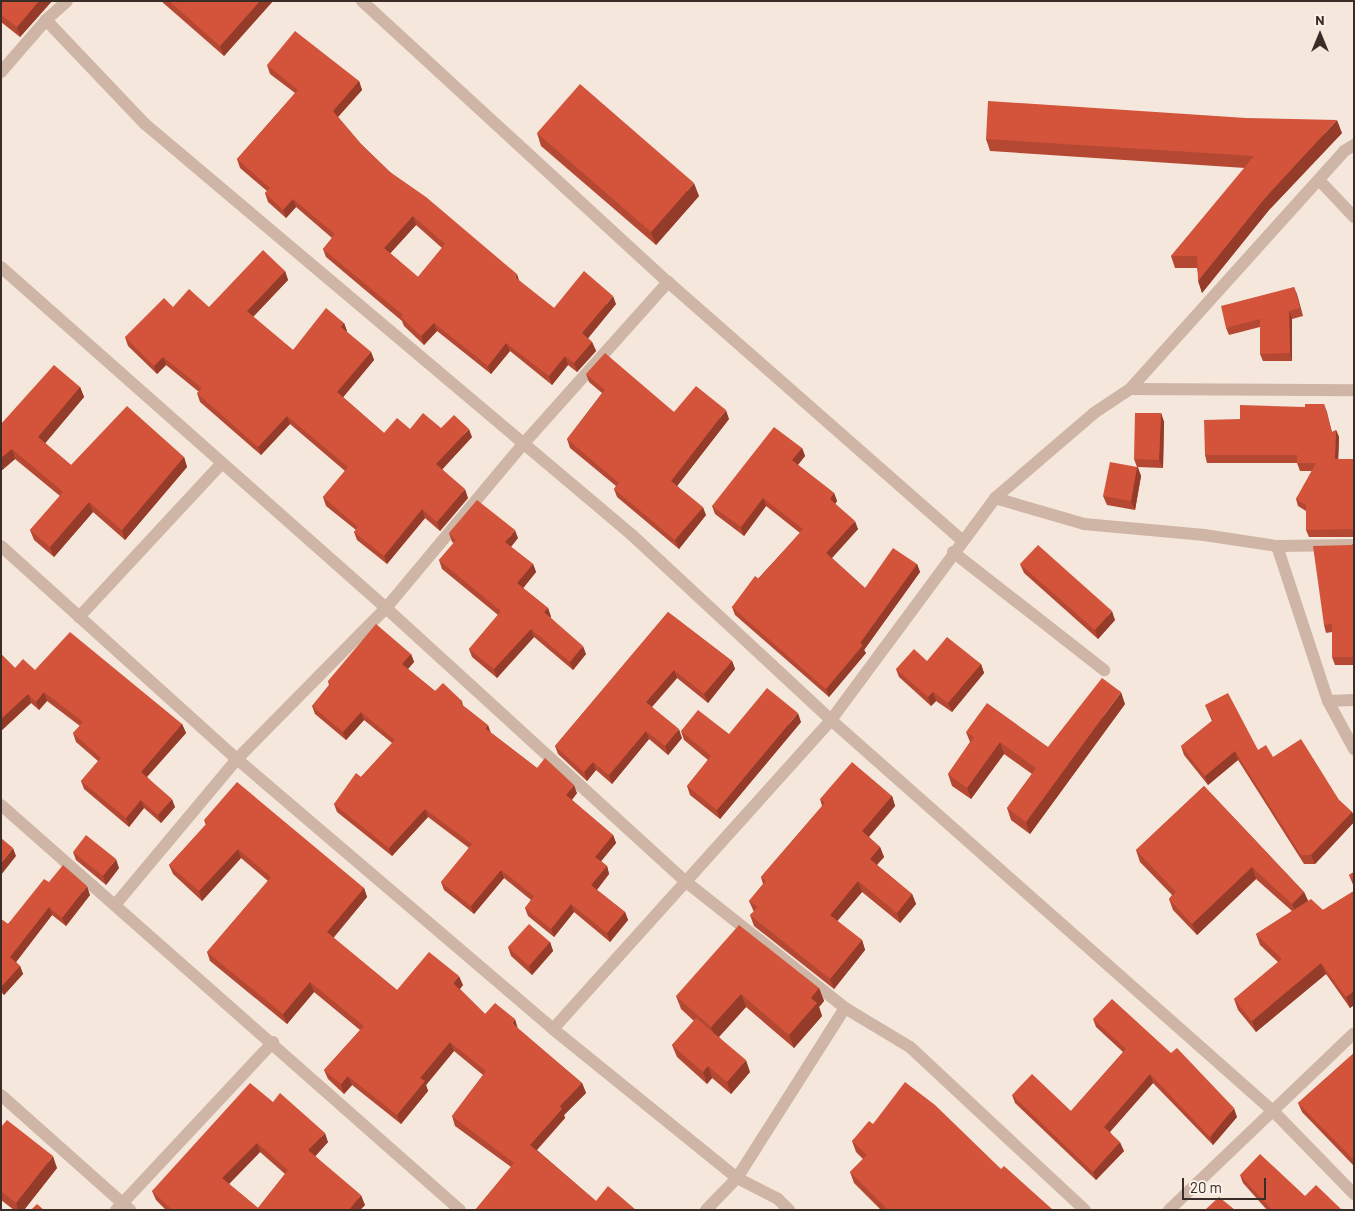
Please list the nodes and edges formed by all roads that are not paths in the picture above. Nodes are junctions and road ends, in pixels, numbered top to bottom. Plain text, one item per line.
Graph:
1 (67, 1) edge
2 (362, 1) edge
3 (46, 20) junction
4 (1, 72) edge
5 (1354, 146) edge
6 (1320, 181) junction
7 (1354, 217) edge
8 (1, 267) edge
9 (668, 282) junction
10 (1130, 389) junction
11 (1354, 390) edge
12 (525, 442) junction
13 (221, 464) junction
14 (995, 498) junction
15 (962, 540) junction
16 (1354, 545) edge
17 (1, 546) edge
18 (1277, 546) junction
19 (953, 552) junction
20 (386, 608) junction
21 (79, 616) junction
22 (1104, 670) dead end
23 (1354, 700) edge
24 (1328, 701) junction
25 (831, 720) junction
26 (1354, 749) edge
27 (237, 759) junction
28 (1, 805) edge
29 (685, 881) junction
30 (115, 905) junction
31 (845, 1008) junction
32 (553, 1029) junction
33 (1354, 1033) edge
34 (273, 1042) junction
35 (1, 1095) edge
36 (1274, 1112) junction
37 (737, 1178) junction
38 (1354, 1194) edge
39 (123, 1207) edge
40 (460, 1210) edge
41 (706, 1210) edge
42 (790, 1210) edge
43 (1084, 1210) edge
44 (1169, 1210) edge

1 - 3 street
2 - 9 street
3 - 4 street
3 - 12 street
5 - 6 street
6 - 7 street
6 - 10 street
8 - 13 street
9 - 12 street
9 - 15 street
10 - 11 street
10 - 14 street
12 - 20 street
12 - 25 street
13 - 20 street
13 - 21 street
14 - 15 street
14 - 18 street
15 - 19 street
16 - 18 street
17 - 21 street
18 - 24 street
19 - 22 street
19 - 25 street
20 - 27 street
20 - 29 street
21 - 27 street
23 - 24 street
24 - 26 street
25 - 29 street
25 - 36 street
27 - 30 street
27 - 32 street
28 - 30 street
29 - 31 street
29 - 32 street
30 - 34 street
31 - 37 street
31 - 43 street
32 - 37 street
33 - 36 street
34 - 39 street
34 - 40 street
35 - 39 street
36 - 38 street
36 - 44 street
37 - 41 street
37 - 42 street

